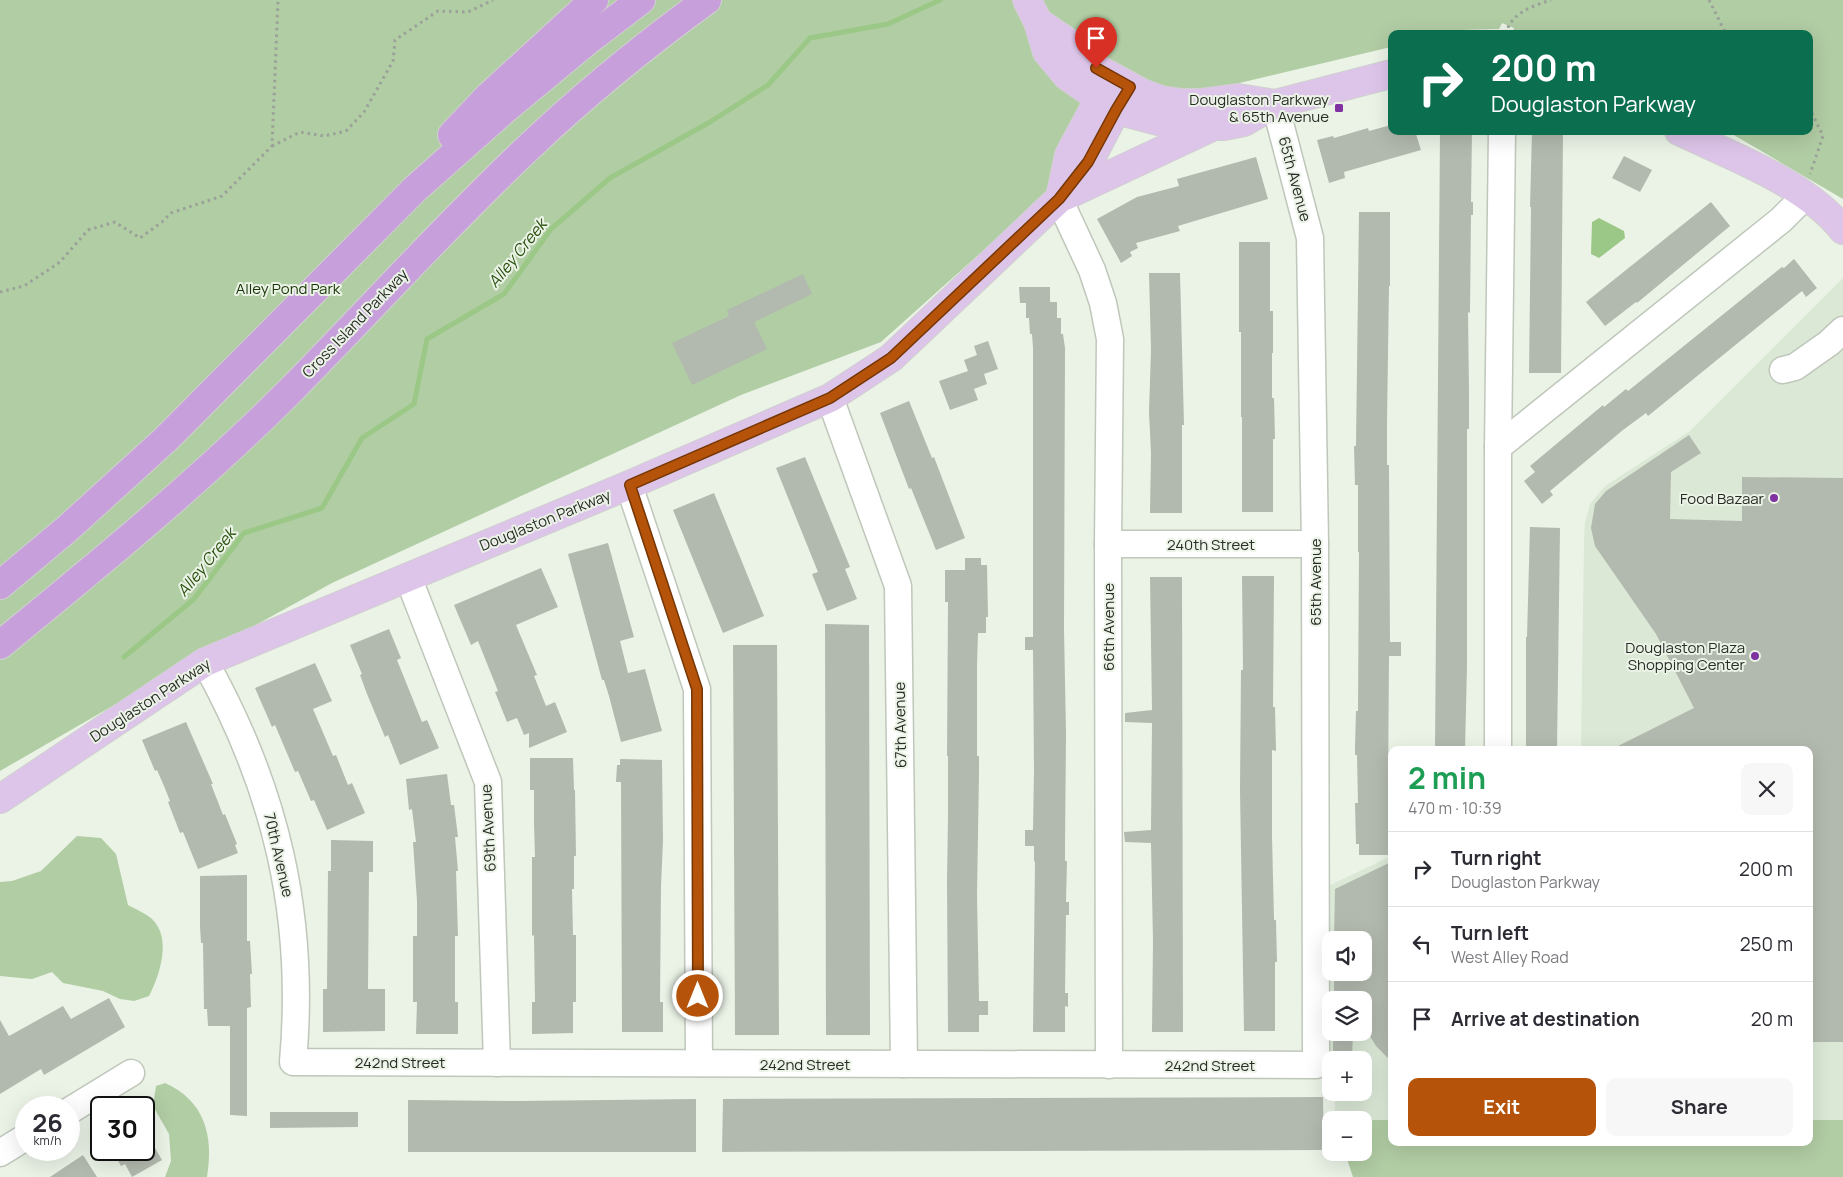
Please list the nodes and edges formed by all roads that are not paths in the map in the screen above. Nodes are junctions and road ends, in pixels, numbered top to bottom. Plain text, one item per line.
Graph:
1 (594, 0) edge
2 (599, 0) edge
3 (641, 0) edge
4 (707, 0) edge
5 (1033, 11) edge
6 (1388, 75) edge
7 (1115, 94) junction
8 (489, 96) junction
9 (1275, 104) junction
10 (1214, 126) junction
11 (1502, 135) edge
12 (1687, 135) edge
13 (1805, 196) junction
14 (1059, 199) junction
15 (1843, 230) edge
16 (1843, 330) edge
17 (259, 347) junction
18 (1783, 370) dead end
19 (830, 398) junction
20 (1498, 447) junction
21 (630, 485) junction
22 (1108, 544) junction
23 (1315, 544) junction
24 (408, 577) junction
25 (0, 585) edge
26 (0, 645) edge
27 (205, 662) junction
28 (1498, 746) edge
29 (0, 799) edge
30 (293, 1062) joint
31 (497, 1063) junction
32 (699, 1063) junction
33 (904, 1064) junction
34 (1110, 1065) junction
35 (1316, 1065) joint
36 (131, 1073) dead end
37 (80, 1104) edge
38 (15, 1144) edge
39 (0, 1153) edge

1 - 8 highway
2 - 8 highway
3 - 17 highway
4 - 26 highway, Cross Island Parkway
5 - 7 main road
6 - 9 main road, Douglaston Parkway
7 - 9 main road, Douglaston Parkway
7 - 10 main road, Douglaston Parkway
7 - 14 main road
8 - 17 highway
9 - 10 main road, Douglaston Parkway
9 - 23 street, 65th Avenue
10 - 14 main road, Douglaston Parkway
11 - 20 street
12 - 13 main road
13 - 15 main road
13 - 20 street
14 - 19 main road, Douglaston Parkway
14 - 22 street, 66th Avenue
16 - 18 street
17 - 25 highway
19 - 21 main road, Douglaston Parkway
19 - 33 street, 67th Avenue
20 - 28 street
21 - 24 main road, Douglaston Parkway
21 - 32 street
22 - 23 street, 240th Street
22 - 34 street, 66th Avenue
23 - 35 street, 65th Avenue
24 - 27 main road, Douglaston Parkway
24 - 31 street, 69th Avenue
27 - 29 main road, Douglaston Parkway
27 - 30 street, 70th Avenue
30 - 31 street, 242nd Street
31 - 32 street, 242nd Street
32 - 33 street, 242nd Street
33 - 34 street, 242nd Street
34 - 35 street, 242nd Street
36 - 37 street
38 - 39 street

